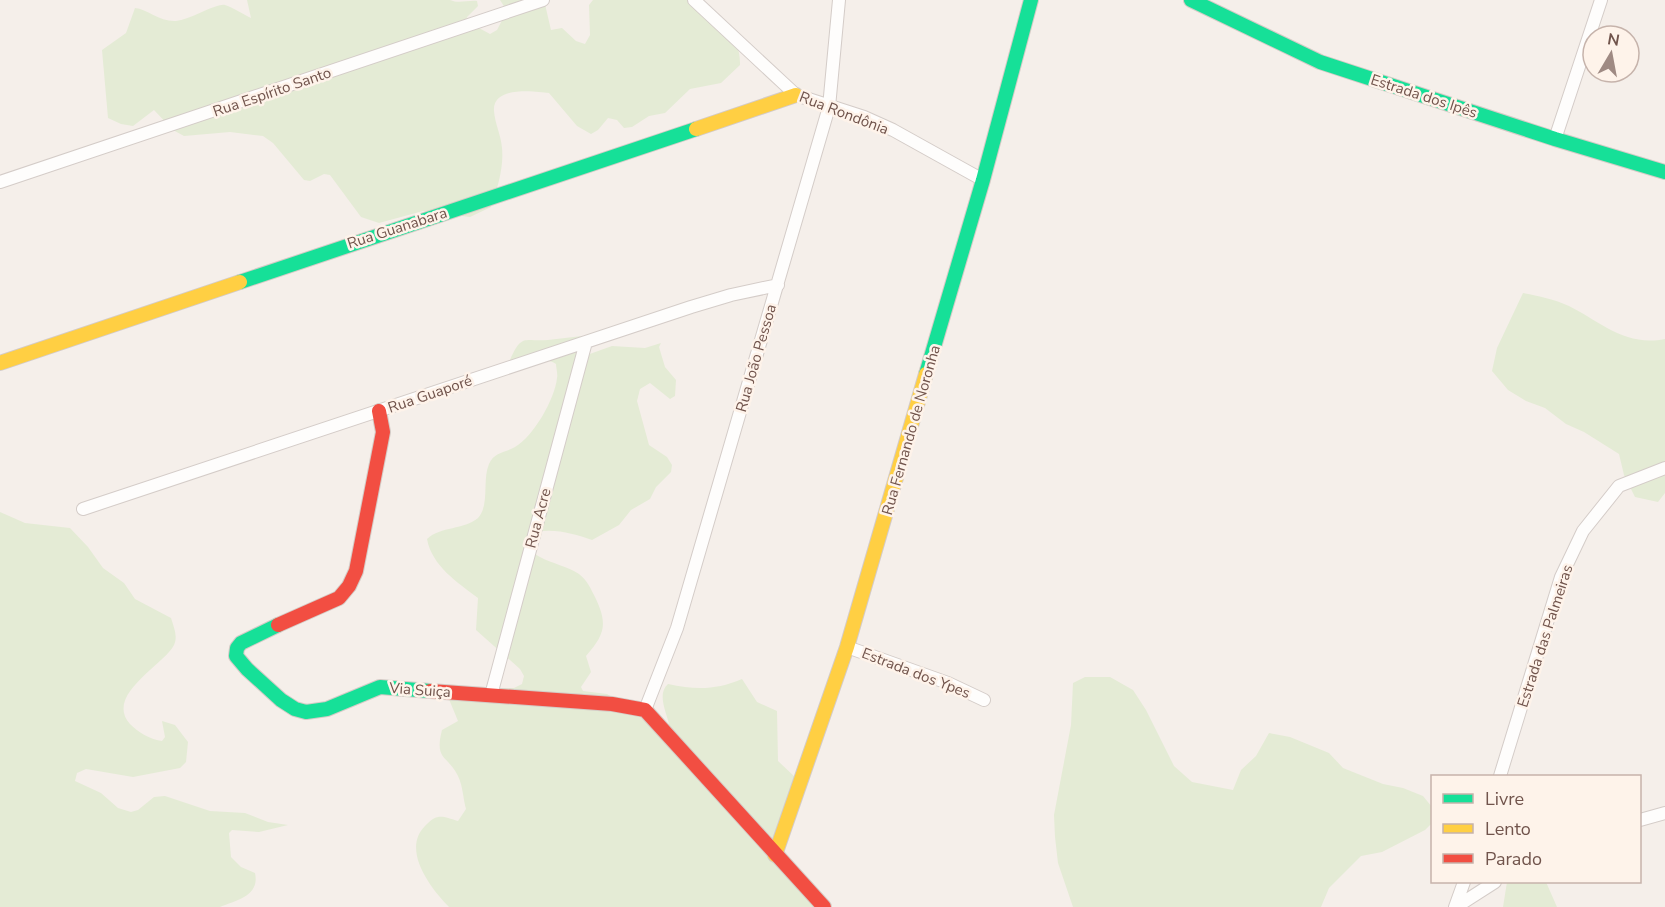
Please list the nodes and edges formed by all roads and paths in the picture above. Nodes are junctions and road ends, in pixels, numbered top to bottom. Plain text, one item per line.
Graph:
1 (543, 0) edge
2 (694, 0) edge
3 (839, 0) edge
4 (1031, 0) edge
5 (1191, 0) edge
6 (1601, 0) edge
7 (795, 95) junction
8 (829, 107) junction
9 (1555, 139) junction
10 (1665, 172) edge
11 (983, 180) junction
12 (0, 182) edge
13 (778, 285) junction
14 (586, 342) junction
15 (0, 363) edge
16 (378, 411) junction
17 (1665, 468) edge
18 (83, 509) dead end
19 (847, 647) junction
20 (491, 695) junction
21 (984, 700) dead end
22 (645, 710) junction
23 (1501, 775) edge
24 (1665, 813) edge
25 (1641, 820) edge
26 (775, 855) junction
27 (1464, 883) edge
28 (1493, 883) edge
29 (824, 907) edge
30 (1455, 907) edge

1 - 12 street, Rua Espírito Santo
2 - 7 street, Rua Rondônia
3 - 8 street, Rua João Pessoa
4 - 11 street, Rua Fernando de Noronha
5 - 9 street, Estrada dos Ipês
6 - 9 street
7 - 8 street, Rua Rondônia
7 - 15 street, Rua Guanabara
8 - 11 street, Rua Rondônia
8 - 13 street, Rua João Pessoa
9 - 10 street, Estrada dos Ipês
11 - 19 street, Rua Fernando de Noronha
13 - 14 street, Rua Guaporé
13 - 22 street, Rua João Pessoa
14 - 16 street, Rua Guaporé
14 - 20 street, Rua Acre
16 - 18 street, Rua Guaporé
16 - 20 street, Via Suiça
17 - 23 street, Estrada das Palmeiras
19 - 21 street, Estrada dos Ypes
19 - 26 street, Rua Fernando de Noronha
20 - 22 street, Via Suiça
22 - 26 street
24 - 25 street
26 - 29 street
27 - 30 street
28 - 30 street

